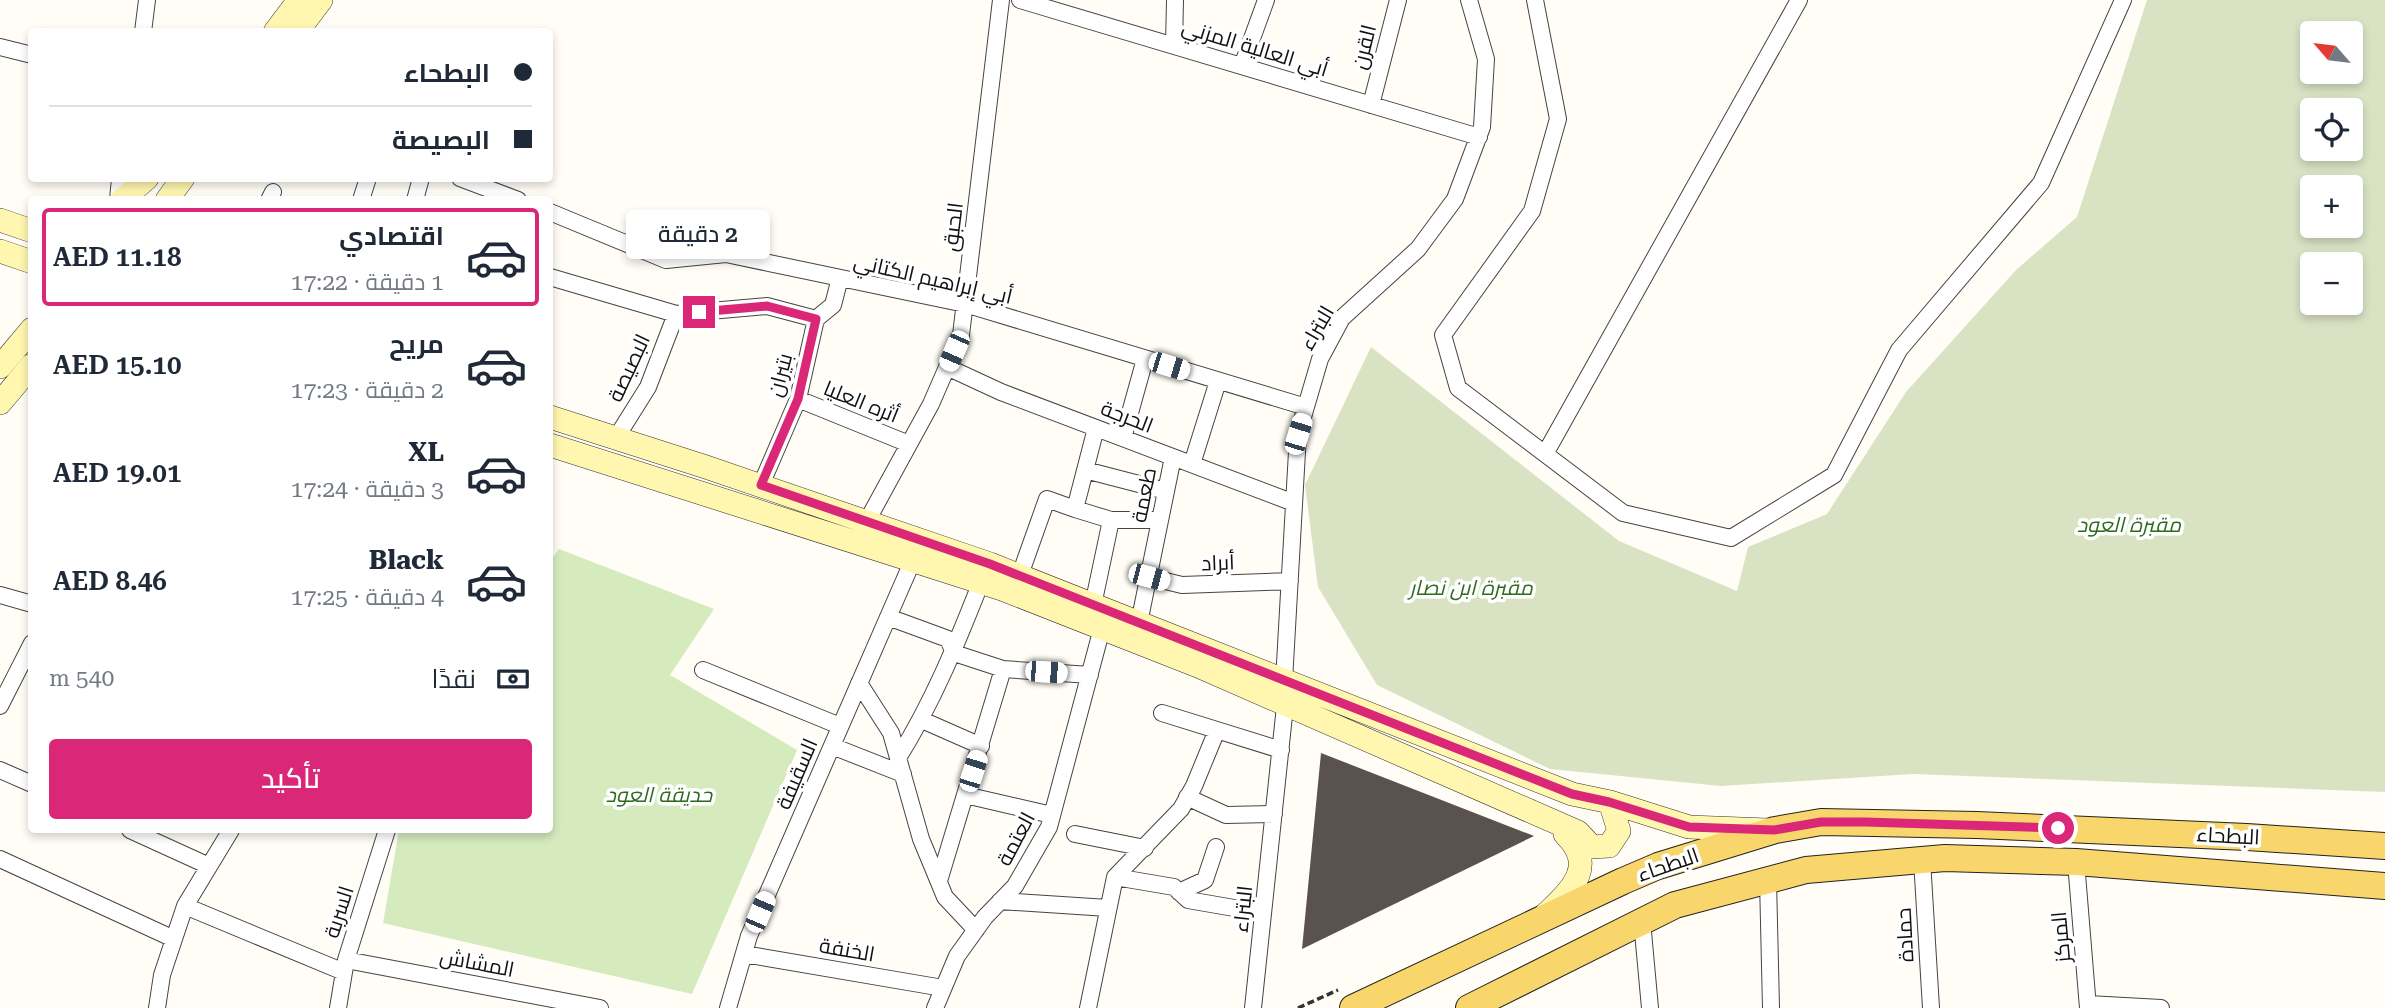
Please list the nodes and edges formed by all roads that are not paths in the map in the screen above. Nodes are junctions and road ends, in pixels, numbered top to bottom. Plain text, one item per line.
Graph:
1 (147, 0) edge
2 (299, 0) edge
3 (321, 0) edge
4 (1001, 0) edge
5 (1020, 0) edge
6 (1175, 0) edge
7 (1266, 0) edge
8 (1398, 0) edge
9 (1469, 0) edge
10 (1535, 0) edge
11 (1799, 0) edge
12 (2123, 0) edge
13 (144, 28) edge
14 (278, 28) edge
15 (300, 28) edge
16 (1174, 46) junction
17 (0, 47) edge
18 (28, 54) edge
19 (1242, 66) junction
20 (1371, 105) junction
21 (1479, 137) junction
22 (142, 182) edge
23 (158, 182) edge
24 (471, 182) edge
25 (125, 196) edge
26 (147, 196) edge
27 (510, 196) edge
28 (553, 213) edge
29 (0, 220) edge
30 (28, 229) edge
31 (0, 251) edge
32 (28, 261) edge
33 (553, 278) edge
34 (840, 278) junction
35 (965, 304) junction
36 (676, 314) junction
37 (816, 319) junction
38 (28, 334) edge
39 (1145, 359) junction
40 (0, 367) edge
41 (947, 367) junction
42 (28, 370) edge
43 (1218, 381) junction
44 (798, 399) junction
45 (0, 403) edge
46 (1306, 407) junction
47 (553, 418) edge
48 (1096, 428) junction
49 (616, 438) junction
50 (1123, 438) junction
51 (909, 443) junction
52 (553, 446) edge
53 (1545, 454) junction
54 (1173, 457) junction
55 (1192, 464) junction
56 (1085, 470) junction
57 (761, 485) junction
58 (1166, 491) junction
59 (1294, 503) junction
60 (1075, 509) junction
61 (1111, 520) junction
62 (1160, 520) junction
63 (867, 521) junction
64 (913, 560) junction
65 (1020, 575) junction
66 (1149, 577) junction
67 (1290, 581) junction
68 (981, 582) junction
69 (0, 595) edge
70 (28, 603) edge
71 (1093, 604) junction
72 (888, 617) junction
73 (1139, 623) junction
74 (1102, 628) junction
75 (28, 651) edge
76 (954, 653) junction
77 (1003, 669) junction
78 (703, 670) dead end
79 (1090, 675) junction
80 (1284, 681) junction
81 (859, 683) junction
82 (0, 706) edge
83 (1285, 706) junction
84 (1162, 713) dead end
85 (922, 720) junction
86 (840, 726) junction
87 (1217, 730) junction
88 (832, 746) junction
89 (981, 746) junction
90 (1281, 750) junction
91 (898, 758) junction
92 (0, 770) edge
93 (903, 774) junction
94 (28, 782) edge
95 (965, 795) junction
96 (1188, 797) junction
97 (1609, 802) junction
98 (1274, 814) junction
99 (1052, 815) junction
100 (1550, 820) junction
101 (1774, 830) junction
102 (137, 833) edge
103 (229, 833) edge
104 (386, 833) edge
105 (1075, 834) dead end
106 (2385, 846) edge
107 (1216, 847) dead end
108 (1144, 848) junction
109 (0, 859) edge
110 (1922, 860) junction
111 (2077, 862) junction
112 (209, 866) junction
113 (1115, 877) junction
114 (1768, 880) junction
115 (939, 881) junction
116 (2385, 886) edge
117 (1180, 892) junction
118 (1000, 901) junction
119 (185, 906) junction
120 (1108, 908) junction
121 (1264, 913) junction
122 (1542, 919) junction
123 (1642, 921) junction
124 (976, 930) junction
125 (174, 939) junction
126 (744, 954) junction
127 (345, 966) junction
128 (943, 988) junction
129 (1496, 1001) edge
130 (529, 1002) edge
131 (2088, 1006) edge
132 (157, 1008) edge
133 (338, 1008) edge
134 (600, 1008) edge
135 (728, 1008) edge
136 (935, 1008) edge
137 (1088, 1008) edge
138 (1252, 1008) edge
139 (1353, 1008) edge
140 (1469, 1008) edge
141 (1650, 1008) edge
142 (1771, 1008) edge
143 (1931, 1008) edge
144 (2161, 1008) edge

1 - 13 street
2 - 14 street
3 - 15 street
4 - 35 street, الحبق
5 - 16 street, أبي العالية المزني
6 - 16 street
7 - 19 street
8 - 20 street, القرن
9 - 21 street, البتراء
10 - 53 street
11 - 53 street
12 - 53 street
16 - 19 street, أبي العالية المزني
17 - 18 street
19 - 20 street, أبي العالية المزني
20 - 21 street, أبي العالية المزني
21 - 46 street, البتراء
22 - 25 street
23 - 26 street
24 - 27 street
28 - 34 street, أبي إبراهيم الكتاني
29 - 30 street
31 - 32 street
33 - 36 street, البصيصة
34 - 35 street, أبي إبراهيم الكتاني
34 - 37 street, بتيران
35 - 39 street, أبي إبراهيم الكتاني
35 - 41 street, الحبق
36 - 37 street, البصيصة
36 - 49 street, البصيصة
37 - 44 street, بتيران
38 - 40 street
39 - 43 street, أبي إبراهيم الكتاني
39 - 50 street
41 - 48 street, الحرجة
41 - 51 street, الحبق
42 - 45 street
43 - 46 street, أبي إبراهيم الكتاني
43 - 55 street, طعمة
44 - 51 street, أثره العليا
44 - 57 street, بتيران
46 - 59 street, البتراء
47 - 49 street
48 - 50 street, الحرجة
48 - 56 street
49 - 57 street
50 - 54 street, الحرجة
51 - 63 street, الحبق
52 - 64 street
54 - 55 street, الحرجة
54 - 58 street, طعمة
55 - 59 street, الحرجة
56 - 58 street
56 - 60 street
57 - 63 street
58 - 62 street, طعمة
59 - 67 street, البتراء
60 - 61 street
60 - 65 street
61 - 62 street
61 - 71 street
62 - 66 street, طعمة
63 - 65 street
64 - 68 street
64 - 72 street, السقيفة
65 - 71 street
66 - 67 street, أبراد
66 - 73 street, طعمة
67 - 80 street, البتراء
68 - 74 street
68 - 76 street
69 - 70 street
71 - 73 street
72 - 76 street
72 - 81 street, السقيفة
73 - 80 street
74 - 79 street, العتمة
74 - 83 street
75 - 82 street
76 - 77 street
76 - 85 street
77 - 79 street
77 - 89 street
78 - 86 street
79 - 99 street, العتمة
80 - 97 street
81 - 86 street, السقيفة
81 - 91 street
83 - 90 street, البتراء
83 - 100 street
84 - 87 street
85 - 89 street
85 - 91 street
86 - 88 street, السقيفة
87 - 90 street
87 - 96 street
88 - 93 street
88 - 126 street, السقيفة
89 - 95 street
90 - 98 street, البتراء
91 - 93 street
92 - 94 street
93 - 115 street
95 - 99 street
95 - 115 street
96 - 98 street
96 - 108 street
97 - 100 street
97 - 101 street
98 - 121 street, البتراء
99 - 118 street, العتمة
100 - 122 street
101 - 106 main road, البطحاء
101 - 122 main road, البطحاء
102 - 112 street
103 - 112 street
104 - 127 street, السربة
105 - 108 street
107 - 117 street
108 - 113 street
109 - 125 street
110 - 111 main road, البطحاء
110 - 114 main road, البطحاء
110 - 143 street, حمادة
111 - 116 main road, البطحاء
111 - 131 street, المركز
112 - 119 street
113 - 117 street
113 - 120 street
114 - 123 main road, البطحاء
114 - 142 street
115 - 124 street
117 - 121 street
118 - 120 street
118 - 124 street, العتمة
119 - 125 street
119 - 127 street, المشاش
120 - 137 street
121 - 138 street, البتراء
122 - 139 main road, البطحاء
123 - 129 main road, البطحاء
123 - 141 street
124 - 128 street, العتمة
125 - 132 street
126 - 128 street, الخنفة
126 - 135 street, السقيفة
127 - 130 street, المشاش
127 - 133 street, السربة
128 - 136 street, العتمة
129 - 140 main road, البطحاء
130 - 134 street, المشاش
131 - 144 street

